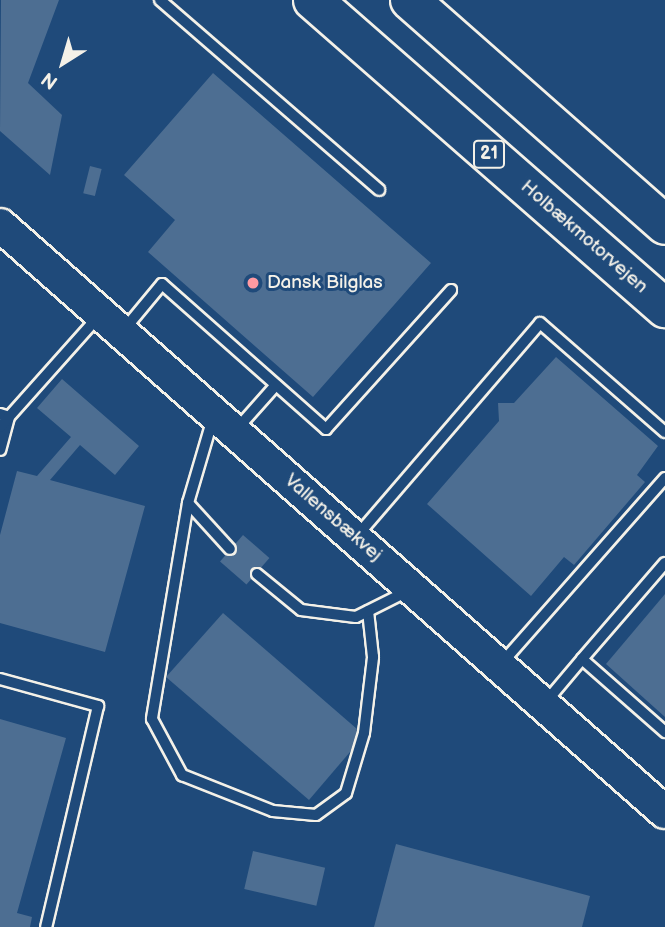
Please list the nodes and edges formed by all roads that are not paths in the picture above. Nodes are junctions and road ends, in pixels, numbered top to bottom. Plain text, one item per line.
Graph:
1 (160, 0) edge
2 (313, 0) edge
3 (410, 0) edge
4 (379, 190) dead end
5 (0, 225) edge
6 (665, 225) edge
7 (451, 290) dead end
8 (665, 308) edge
9 (111, 323) junction
10 (276, 384) junction
11 (4, 416) edge
12 (224, 423) junction
13 (0, 427) edge
14 (665, 432) edge
15 (0, 450) edge
16 (665, 478) edge
17 (188, 503) junction
18 (355, 538) junction
19 (230, 549) dead end
20 (665, 563) edge
21 (257, 574) dead end
22 (413, 589) junction
23 (368, 611) junction
24 (582, 659) junction
25 (500, 666) junction
26 (0, 679) edge
27 (543, 705) junction
28 (665, 732) edge
29 (665, 812) edge
30 (46, 927) edge

1 - 4 lane
2 - 8 highway, Holbækmotorvejen / 21
3 - 6 highway
5 - 9 street, Vallensbækvej
7 - 10 lane
9 - 10 lane
9 - 11 lane
9 - 12 street, Vallensbækvej
10 - 12 lane
11 - 13 lane
11 - 15 lane
12 - 17 lane
12 - 18 street, Vallensbækvej
14 - 18 lane
16 - 25 lane
17 - 19 lane
17 - 23 lane
18 - 22 street, Vallensbækvej
20 - 24 lane
21 - 23 lane
22 - 23 lane
22 - 25 street, Vallensbækvej
24 - 27 lane
24 - 28 lane
25 - 27 street, Vallensbækvej
26 - 30 lane
27 - 29 street, Vallensbækvej

